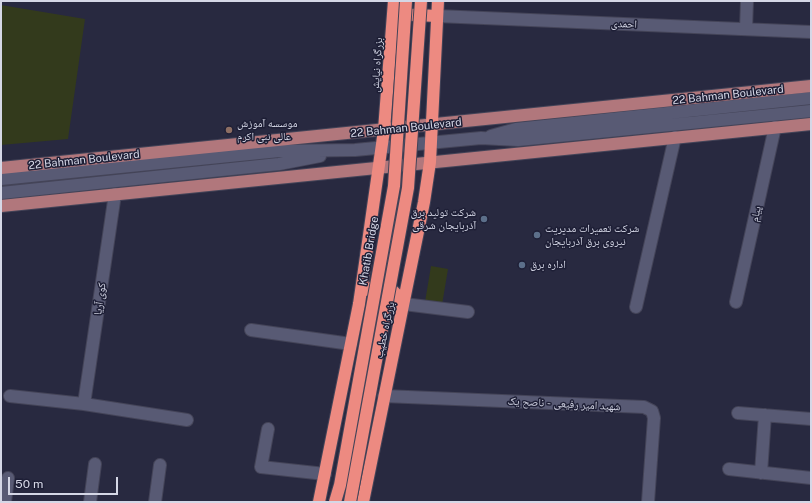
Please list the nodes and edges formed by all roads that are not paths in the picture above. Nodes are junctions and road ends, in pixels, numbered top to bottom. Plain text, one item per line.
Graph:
1 (394, 1) edge
2 (406, 1) edge
3 (421, 1) edge
4 (438, 1) edge
5 (747, 1) edge
6 (393, 14) junction
7 (437, 16) junction
8 (746, 29) junction
9 (811, 32) edge
10 (811, 86) edge
11 (811, 98) edge
12 (811, 112) edge
13 (811, 124) edge
14 (432, 125) junction
15 (775, 127) junction
16 (384, 130) junction
17 (675, 137) junction
18 (481, 138) junction
19 (431, 143) junction
20 (382, 147) junction
21 (355, 150) junction
22 (430, 162) junction
23 (379, 167) junction
24 (1, 168) edge
25 (1, 179) edge
26 (1, 193) edge
27 (116, 194) junction
28 (1, 206) edge
29 (365, 263) junction
30 (410, 270) junction
31 (736, 302) dead end
32 (359, 304) junction
33 (636, 307) dead end
34 (403, 308) junction
35 (468, 312) dead end
36 (251, 330) dead end
37 (351, 344) junction
38 (10, 396) dead end
39 (384, 396) junction
40 (84, 404) junction
41 (738, 413) dead end
42 (765, 415) junction
43 (811, 418) edge
44 (187, 420) dead end
45 (268, 429) dead end
46 (95, 464) dead end
47 (160, 465) dead end
48 (730, 469) dead end
49 (761, 472) junction
50 (325, 474) junction
51 (8, 478) dead end
52 (811, 478) edge
53 (6, 502) edge
54 (90, 502) edge
55 (156, 502) edge
56 (319, 502) edge
57 (335, 502) edge
58 (350, 502) edge
59 (363, 502) edge
60 (648, 502) edge

1 - 6 highway, بزرگراه نیایش
2 - 57 highway, Khatib Bridge, bridge
3 - 58 highway, bridge
4 - 7 highway
5 - 8 street
6 - 7 highway
6 - 16 highway, بزرگراه نیایش
7 - 8 street, احمدی
7 - 14 highway
8 - 9 street, احمدی
10 - 14 main road, 22 Bahman Boulevard
11 - 18 street
12 - 18 street
13 - 15 main road
14 - 16 main road, 22 Bahman Boulevard
14 - 19 highway, بزرگراه خطیب
15 - 17 main road
15 - 31 street, پیام
16 - 20 highway, بزرگراه نیایش
16 - 24 main road, 22 Bahman Boulevard
17 - 22 main road
17 - 33 street
18 - 19 street
19 - 20 street
19 - 22 highway, بزرگراه خطیب
20 - 21 street
20 - 23 highway, بزرگراه نیایش
21 - 25 street
21 - 26 street
22 - 23 main road
22 - 30 highway, بزرگراه خطیب
23 - 27 main road
23 - 29 highway
27 - 28 main road
27 - 40 street, کوی آریا
29 - 30 highway
29 - 32 highway
30 - 34 highway, بزرگراه خطیب
32 - 34 highway
32 - 37 highway
34 - 35 street
34 - 39 highway, بزرگراه خطیب
36 - 37 street
37 - 50 highway
38 - 40 street
39 - 59 highway, بزرگراه خطیب
39 - 60 street, شهید امیر رفیعی - ناصح یک
40 - 44 street
41 - 42 street
42 - 43 street
42 - 49 street
45 - 50 street
46 - 54 street
47 - 55 street
48 - 49 street
49 - 52 street
50 - 56 highway
51 - 53 street

